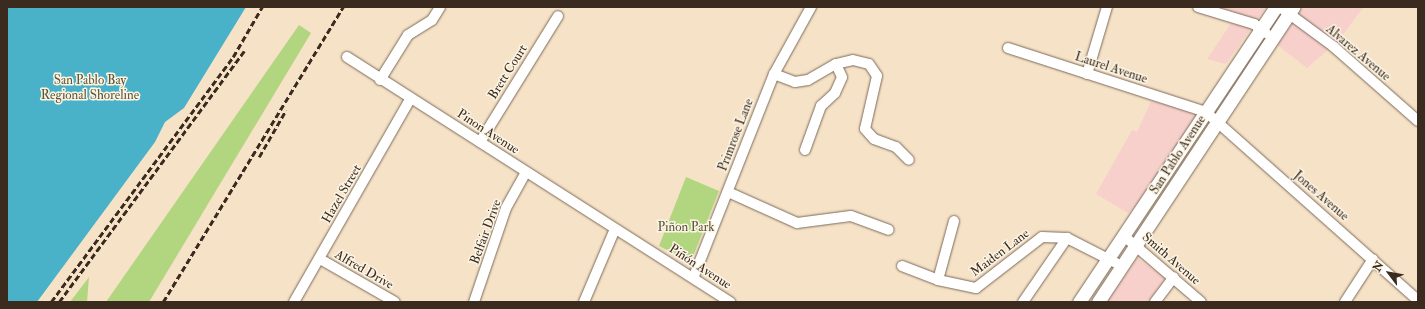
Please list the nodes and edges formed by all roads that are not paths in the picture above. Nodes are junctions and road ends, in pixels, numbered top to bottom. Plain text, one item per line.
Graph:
1 (440, 7) edge
2 (811, 7) edge
3 (1107, 7) edge
4 (1198, 7) edge
5 (1276, 7) edge
6 (1287, 9) edge
7 (558, 16) dead end
8 (1261, 29) junction
9 (1271, 37) junction
10 (1008, 48) dead end
11 (347, 57) dead end
12 (836, 64) junction
13 (774, 74) junction
14 (1087, 74) junction
15 (380, 80) junction
16 (411, 98) junction
17 (1206, 112) junction
18 (1216, 121) junction
19 (1418, 121) edge
20 (480, 142) junction
21 (805, 150) dead end
22 (909, 160) dead end
23 (526, 172) junction
24 (728, 192) junction
25 (954, 221) dead end
26 (615, 229) junction
27 (889, 230) dead end
28 (1124, 236) junction
29 (1067, 238) junction
30 (1136, 245) junction
31 (1108, 258) junction
32 (320, 259) junction
33 (1373, 259) junction
34 (902, 266) dead end
35 (1122, 266) junction
36 (694, 276) junction
37 (1174, 278) junction
38 (938, 280) junction
39 (1418, 300) edge
40 (294, 302) edge
41 (395, 302) edge
42 (474, 302) edge
43 (584, 302) edge
44 (730, 302) edge
45 (1023, 302) edge
46 (1079, 302) edge
47 (1098, 302) edge
48 (1155, 302) edge
49 (1201, 302) edge
50 (1345, 302) edge

1 - 15 street
2 - 13 street, Primrose Lane
3 - 14 street
4 - 8 street
5 - 8 main road, San Pablo Avenue
6 - 9 main road, San Pablo Avenue
6 - 19 street, Alvarez Avenue
7 - 20 street, Brett Court
8 - 9 street
8 - 17 main road, San Pablo Avenue
9 - 18 main road, San Pablo Avenue
10 - 14 street, Laurel Avenue
11 - 15 street, Pinon Avenue
12 - 13 street
12 - 21 street
12 - 22 street
13 - 24 street, Primrose Lane
14 - 17 street, Laurel Avenue
15 - 16 street, Pinon Avenue
16 - 20 street, Pinon Avenue
16 - 32 street, Hazel Street
17 - 18 street, Jones Avenue
17 - 28 main road, San Pablo Avenue
18 - 30 main road, San Pablo Avenue
18 - 33 street, Jones Avenue
20 - 23 street, Pinon Avenue
23 - 26 street, Pinon Avenue
23 - 42 street, Belfair Drive
24 - 27 street
24 - 36 street, Primrose Lane
25 - 38 street
26 - 36 street, Piñón Avenue
26 - 43 street
28 - 30 street, Smith Avenue
28 - 31 main road, San Pablo Avenue
29 - 31 street, Maiden Lane
29 - 38 street, Maiden Lane
29 - 45 street
30 - 35 main road, San Pablo Avenue
30 - 37 street, Smith Avenue
31 - 35 street, Maiden Lane
31 - 46 main road, San Pablo Avenue
32 - 40 street, Hazel Street
32 - 41 street, Alfred Drive
33 - 39 street, Jones Avenue
33 - 50 street
34 - 38 street, Maiden Lane
35 - 47 main road, San Pablo Avenue
36 - 44 street, Piñón Avenue
37 - 48 street
37 - 49 street, Smith Avenue

